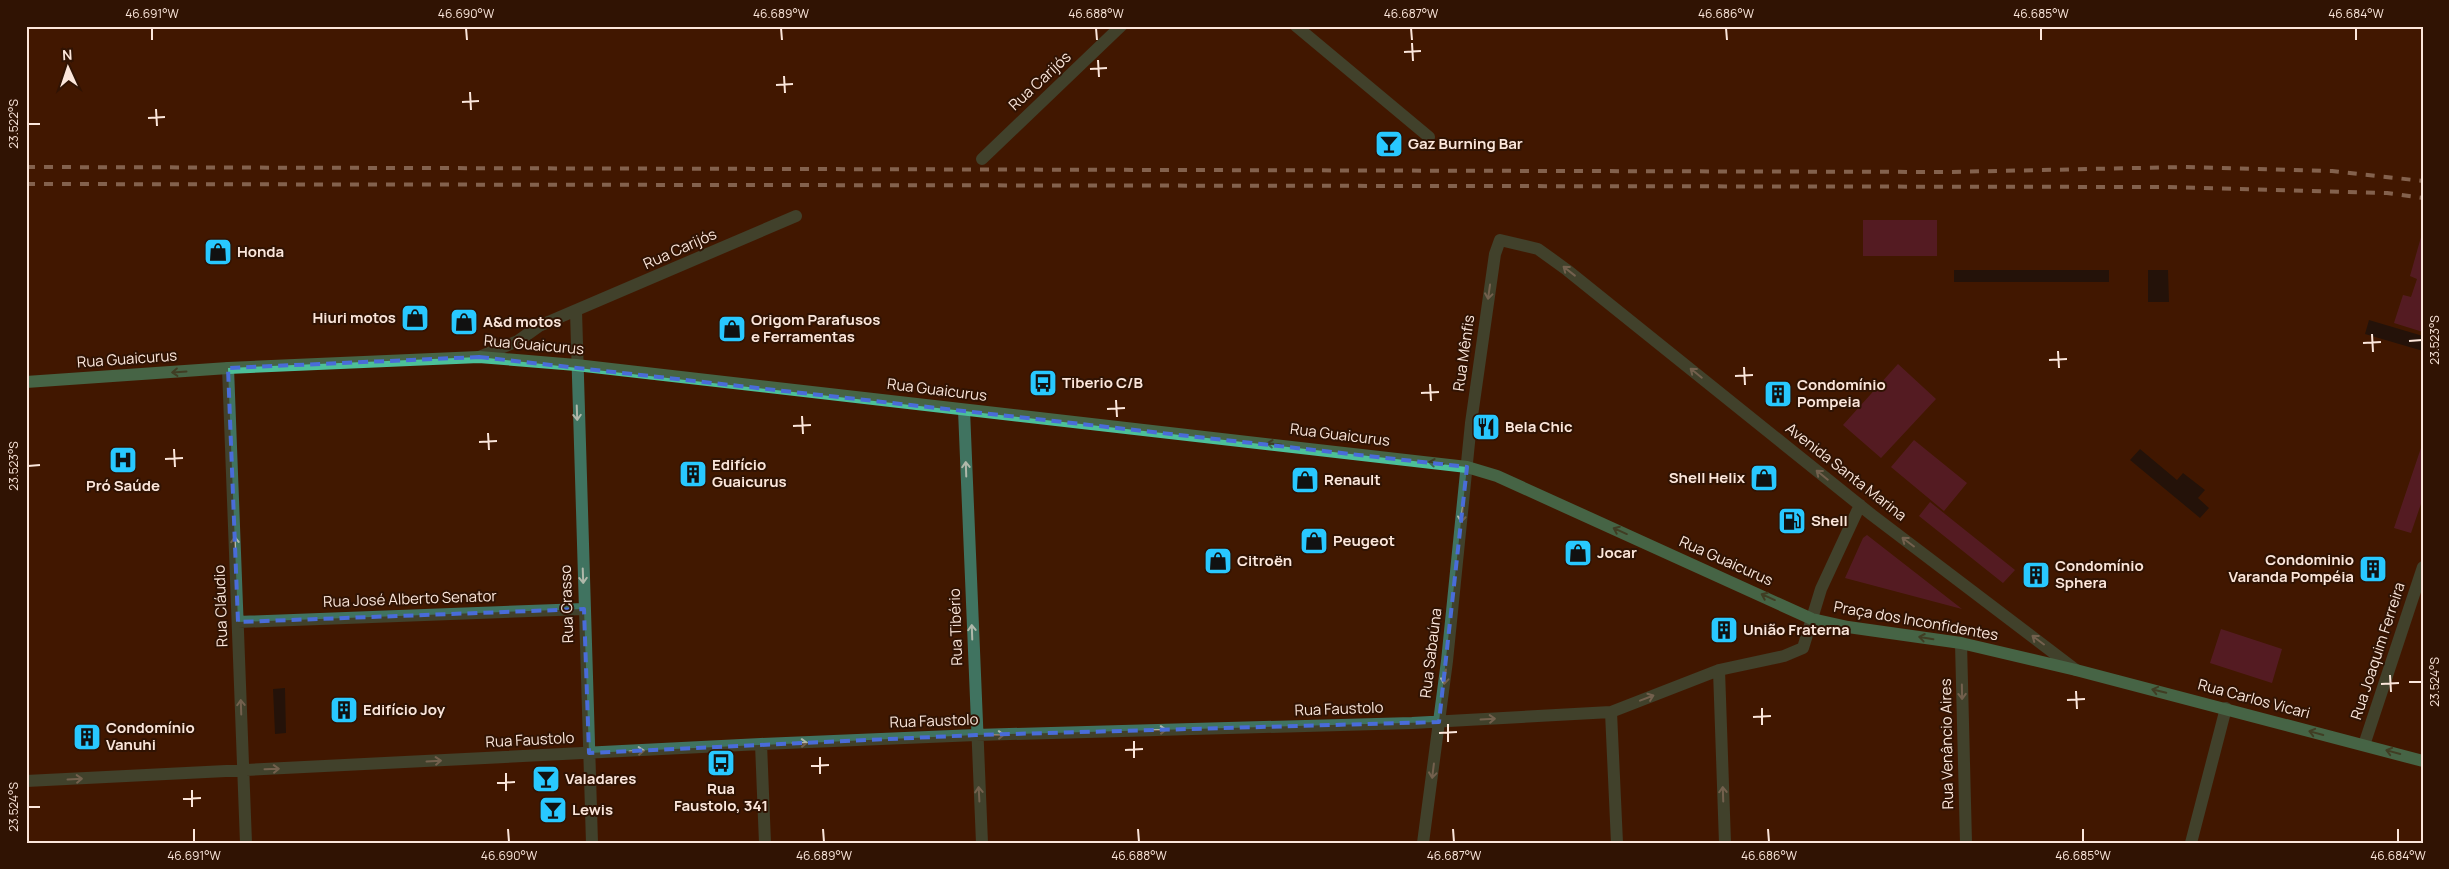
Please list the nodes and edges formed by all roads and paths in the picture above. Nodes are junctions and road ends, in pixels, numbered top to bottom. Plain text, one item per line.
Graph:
1 (1122, 26) edge
2 (1296, 26) edge
3 (1429, 137) dead end
4 (982, 159) dead end
5 (796, 216) dead end
6 (1497, 244) joint
7 (576, 311) junction
8 (479, 357) junction
9 (576, 365) junction
10 (228, 368) junction
11 (26, 382) edge
12 (964, 410) junction
13 (1468, 467) junction
14 (1860, 505) junction
15 (2423, 567) edge
16 (584, 609) junction
17 (1812, 618) junction
18 (238, 622) junction
19 (1961, 644) junction
20 (1719, 670) junction
21 (2076, 670) junction
22 (2226, 708) junction
23 (1611, 712) junction
24 (1439, 722) junction
25 (976, 735) junction
26 (761, 744) junction
27 (2364, 745) junction
28 (588, 753) junction
29 (2423, 761) edge
30 (243, 770) junction
31 (26, 781) edge
32 (246, 843) edge
33 (592, 843) edge
34 (765, 843) edge
35 (982, 843) edge
36 (1423, 843) edge
37 (1616, 843) edge
38 (1725, 843) edge
39 (1966, 843) edge
40 (2192, 843) edge

1 - 4 street, Rua Carijós
2 - 3 street
5 - 7 street, Rua Carijós
6 -> 13 street, Rua Mênfis
14 -> 6 street, Avenida Santa Marina
7 - 8 street, Rua Carijós
7 - 9 street
8 - 9 main road, Rua Guaicurus
8 - 10 main road, Rua Guaicurus
9 - 12 main road, Rua Guaicurus
9 -> 16 street, Rua Crasso
10 -> 11 main road, Rua Guaicurus
18 -> 10 street, Rua Cláudio
13 -> 12 main road, Rua Guaicurus
25 -> 12 street, Rua Tibério
17 -> 13 main road, Rua Guaicurus
13 -> 24 street, Rua Sabaúna
14 - 17 street, Praça dos Inconfidentes
21 -> 14 street, Avenida Santa Marina
15 - 27 street, Rua Joaquim Ferreira
16 - 18 street, Rua José Alberto Senator
16 - 28 street, Rua Crasso
19 -> 17 main road, Praça dos Inconfidentes
17 - 20 street, Rua Faustolo
30 -> 18 street, Rua Cláudio
19 - 21 main road, Praça dos Inconfidentes
19 -> 39 street, Rua Venâncio Aires
23 -> 20 street, Rua Faustolo
38 -> 20 street
22 -> 21 main road, Rua Carlos Vicari
27 -> 22 main road, Rua Carlos Vicari
22 - 40 street
24 -> 23 street, Rua Faustolo
23 - 37 street
25 -> 24 street, Rua Faustolo
24 -> 36 street, Rua Sabaúna
26 -> 25 street, Rua Faustolo
35 -> 25 street, Rua Tibério
28 -> 26 street, Rua Faustolo
26 - 34 street
29 -> 27 main road, Rua Carlos Vicari
30 -> 28 street, Rua Faustolo
28 - 33 street, Rua Crasso
31 -> 30 street, Rua Faustolo
30 - 32 street, Rua Cláudio

